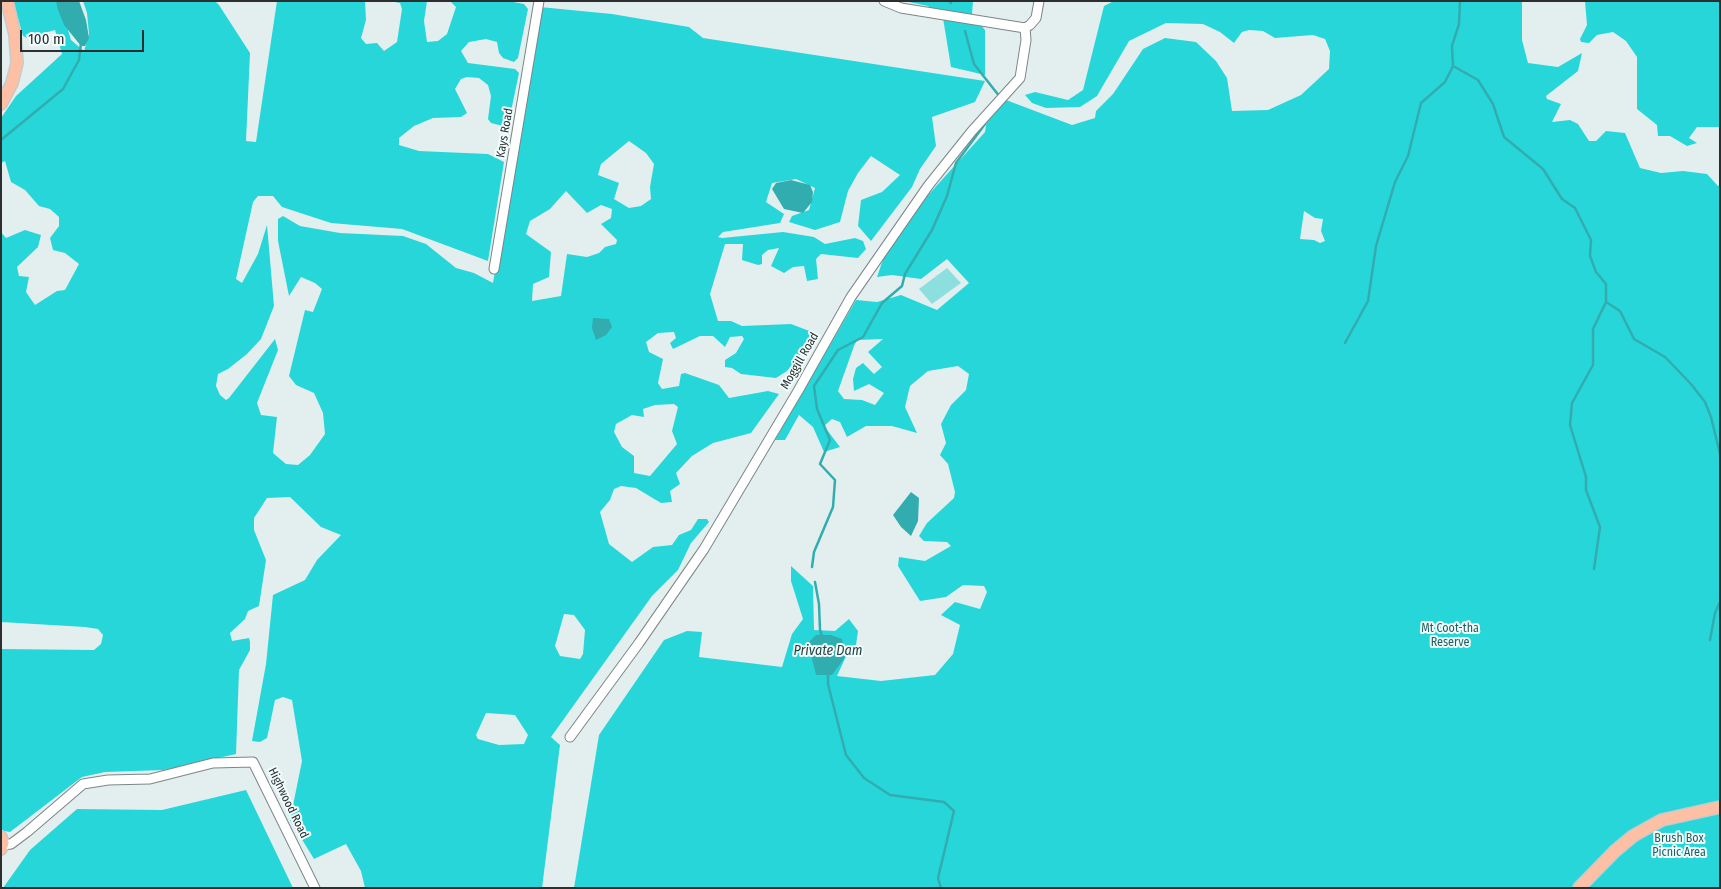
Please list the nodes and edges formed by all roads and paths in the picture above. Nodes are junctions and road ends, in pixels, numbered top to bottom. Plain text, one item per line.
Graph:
1 (7, 1) edge
2 (539, 1) edge
3 (884, 1) edge
4 (1039, 1) edge
5 (1025, 28) junction
6 (1, 104) edge
7 (494, 269) dead end
8 (570, 736) dead end
9 (1720, 807) edge
10 (2, 844) edge
11 (315, 888) edge
12 (1579, 888) edge

1 - 6 main road
2 - 7 street, Kays Road
3 - 5 street
4 - 5 street
5 - 8 street, Moggill Road
9 - 12 main road
10 - 11 street, Highwood Road

